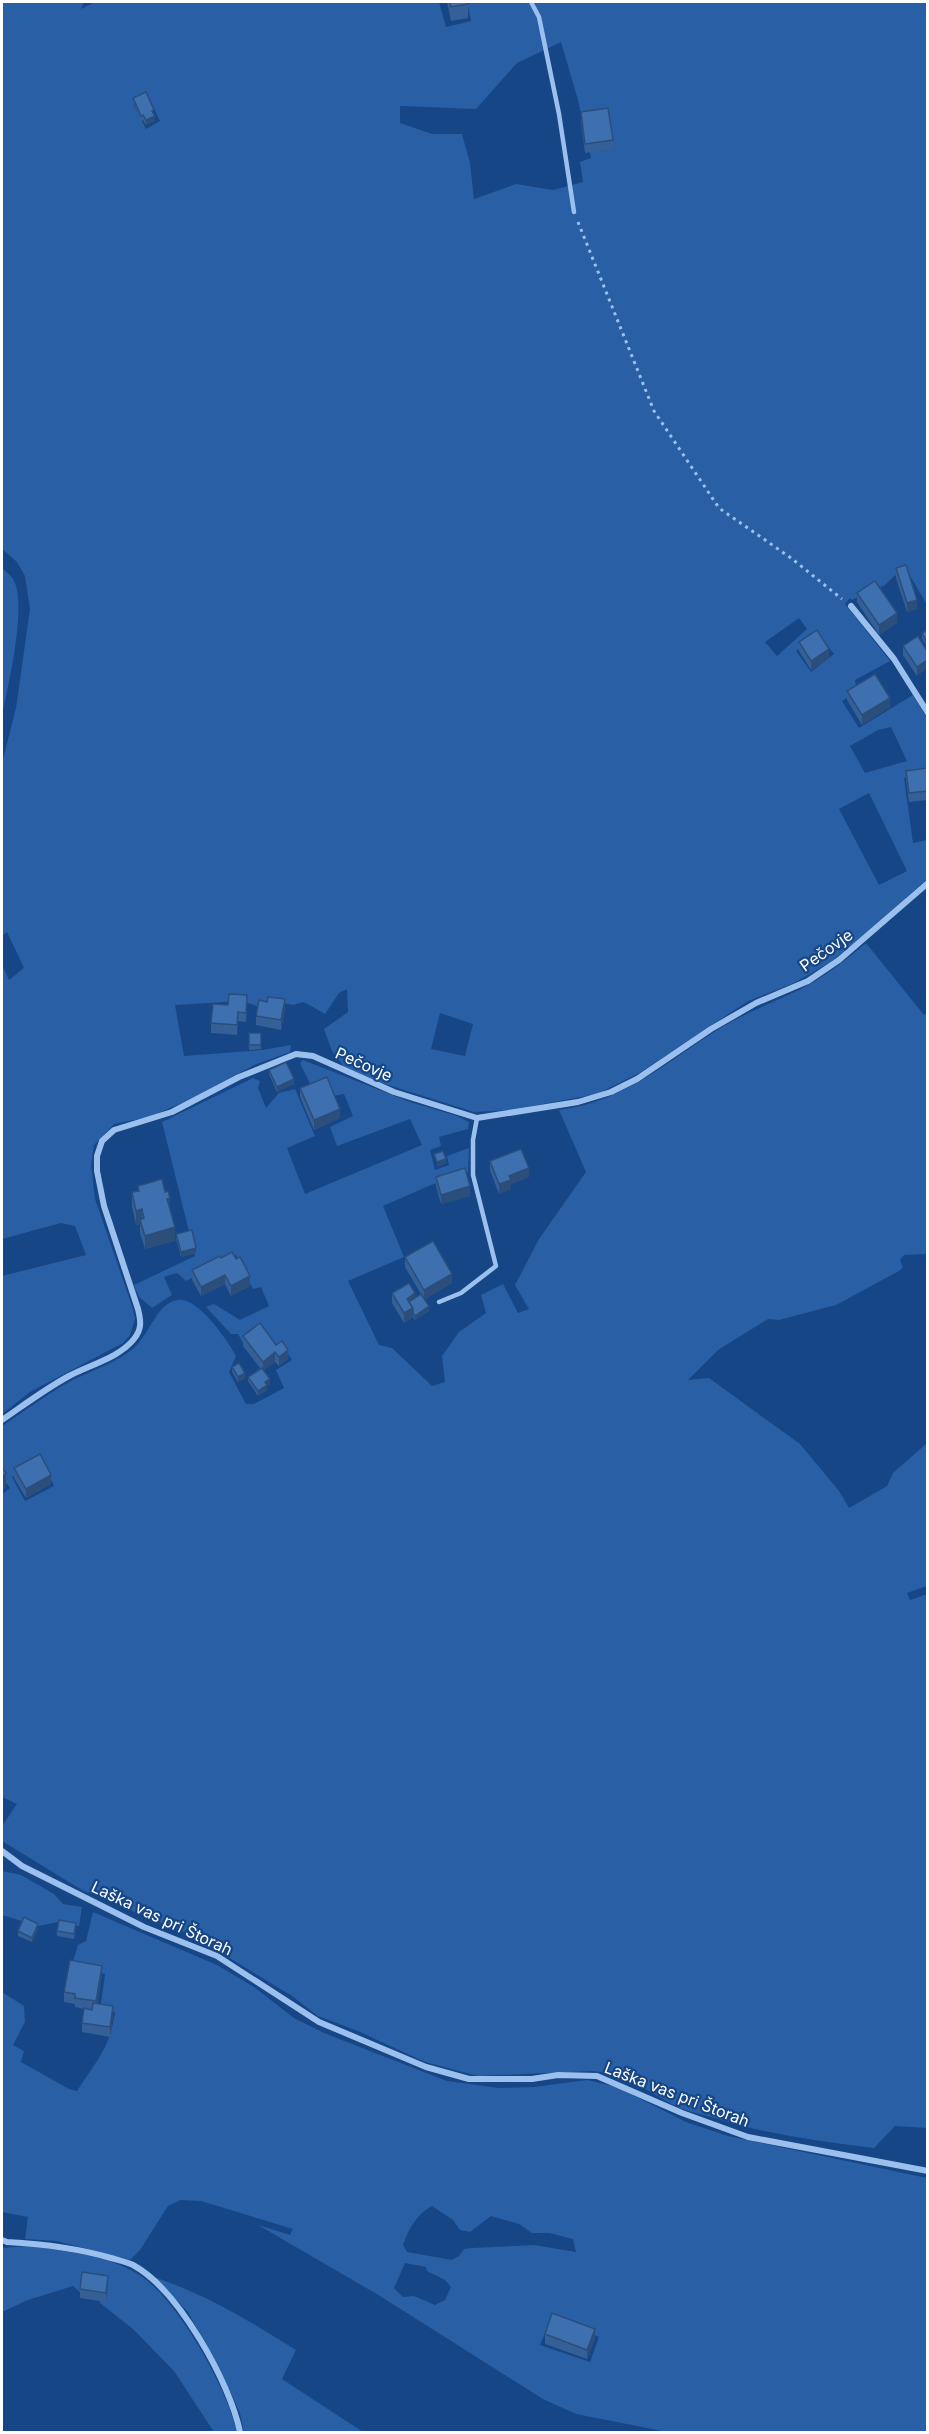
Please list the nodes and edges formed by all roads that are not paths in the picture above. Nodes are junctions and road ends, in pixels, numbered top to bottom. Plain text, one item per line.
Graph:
1 (531, 2) edge
2 (574, 212) road end
3 (850, 606) road end
4 (927, 713) edge
5 (927, 882) edge
6 (477, 1118) junction
7 (439, 1302) dead end
8 (2, 1420) edge
9 (2, 1851) edge
10 (927, 2171) edge
11 (2, 2240) edge
12 (240, 2433) edge

1 - 2 lane
3 - 4 street
5 - 6 street, Pečovje
6 - 7 lane
6 - 8 street, Pečovje
9 - 10 street, Laška vas pri Štorah
11 - 12 street

